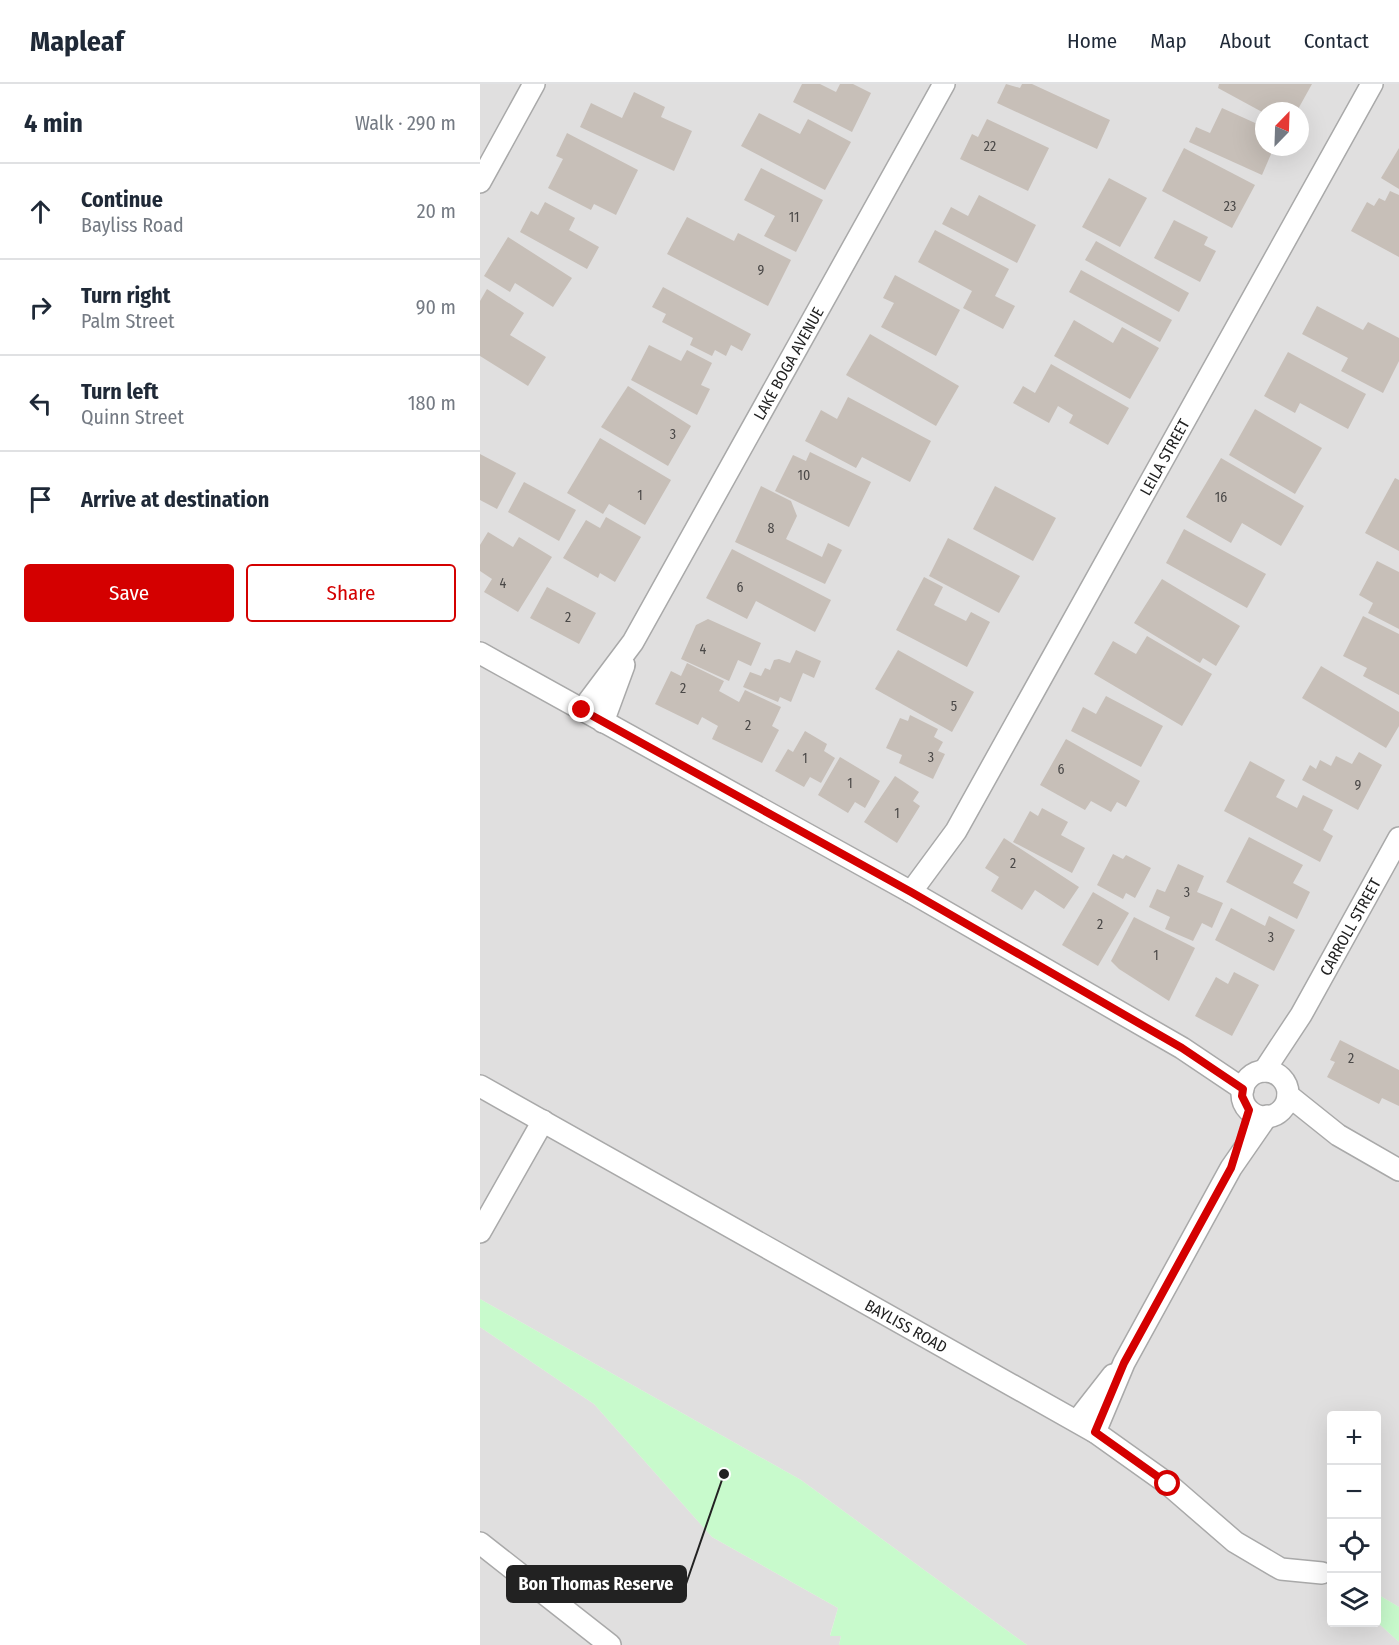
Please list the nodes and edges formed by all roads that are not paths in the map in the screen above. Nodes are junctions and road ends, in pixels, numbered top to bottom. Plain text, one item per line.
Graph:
1 (534, 84) edge
2 (944, 84) edge
3 (1372, 84) edge
4 (480, 182) edge
5 (633, 642) junction
6 (480, 653) edge
7 (582, 710) junction
8 (603, 722) junction
9 (1399, 838) edge
10 (919, 897) junction
11 (480, 1086) edge
12 (1266, 1093) junction
13 (543, 1121) junction
14 (1399, 1170) edge
15 (480, 1232) edge
16 (1124, 1363) junction
17 (1077, 1421) junction
18 (1095, 1432) junction
19 (480, 1543) edge
20 (1322, 1573) dead end
21 (610, 1645) edge

1 - 4 street
2 - 5 street, LAKE BOGA AVENUE
3 - 10 street, LEILA STREET
5 - 7 street, LAKE BOGA AVENUE
5 - 8 street, LAKE BOGA AVENUE
6 - 7 street
7 - 8 street
8 - 10 street
9 - 12 street, CARROLL STREET
10 - 12 street
11 - 13 street, BAYLISS ROAD
12 - 14 street
12 - 16 street, CARROLL STREET
13 - 15 street
13 - 17 street, BAYLISS ROAD
16 - 17 street
16 - 18 street
17 - 18 street, BAYLISS ROAD
18 - 20 street, BAYLISS ROAD
19 - 21 street

